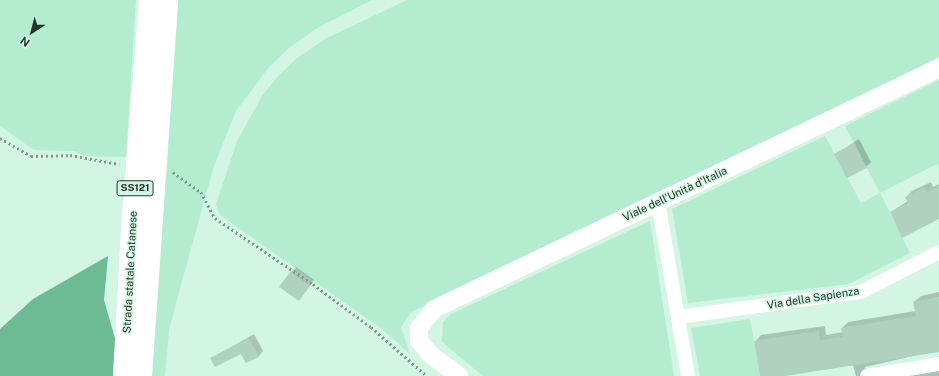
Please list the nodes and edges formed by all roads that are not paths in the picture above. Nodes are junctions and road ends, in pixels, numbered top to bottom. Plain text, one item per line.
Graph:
1 (150, 0) edge
2 (167, 0) edge
3 (939, 68) edge
4 (658, 202) junction
5 (939, 252) edge
6 (678, 317) junction
7 (939, 364) edge
8 (914, 372) edge
9 (124, 376) edge
10 (141, 376) edge
11 (459, 376) edge
12 (688, 376) edge
13 (867, 376) edge

1 - 9 main road, Strada statale Catanese / SS121
2 - 10 main road, Strada statale Catanese / SS121
3 - 4 street, Viale dell'Unità d'Italia
4 - 6 street
4 - 11 street, Viale dell'Unità d'Italia
5 - 6 street, Via della Sapienza
6 - 12 street
7 - 8 street
8 - 13 street

